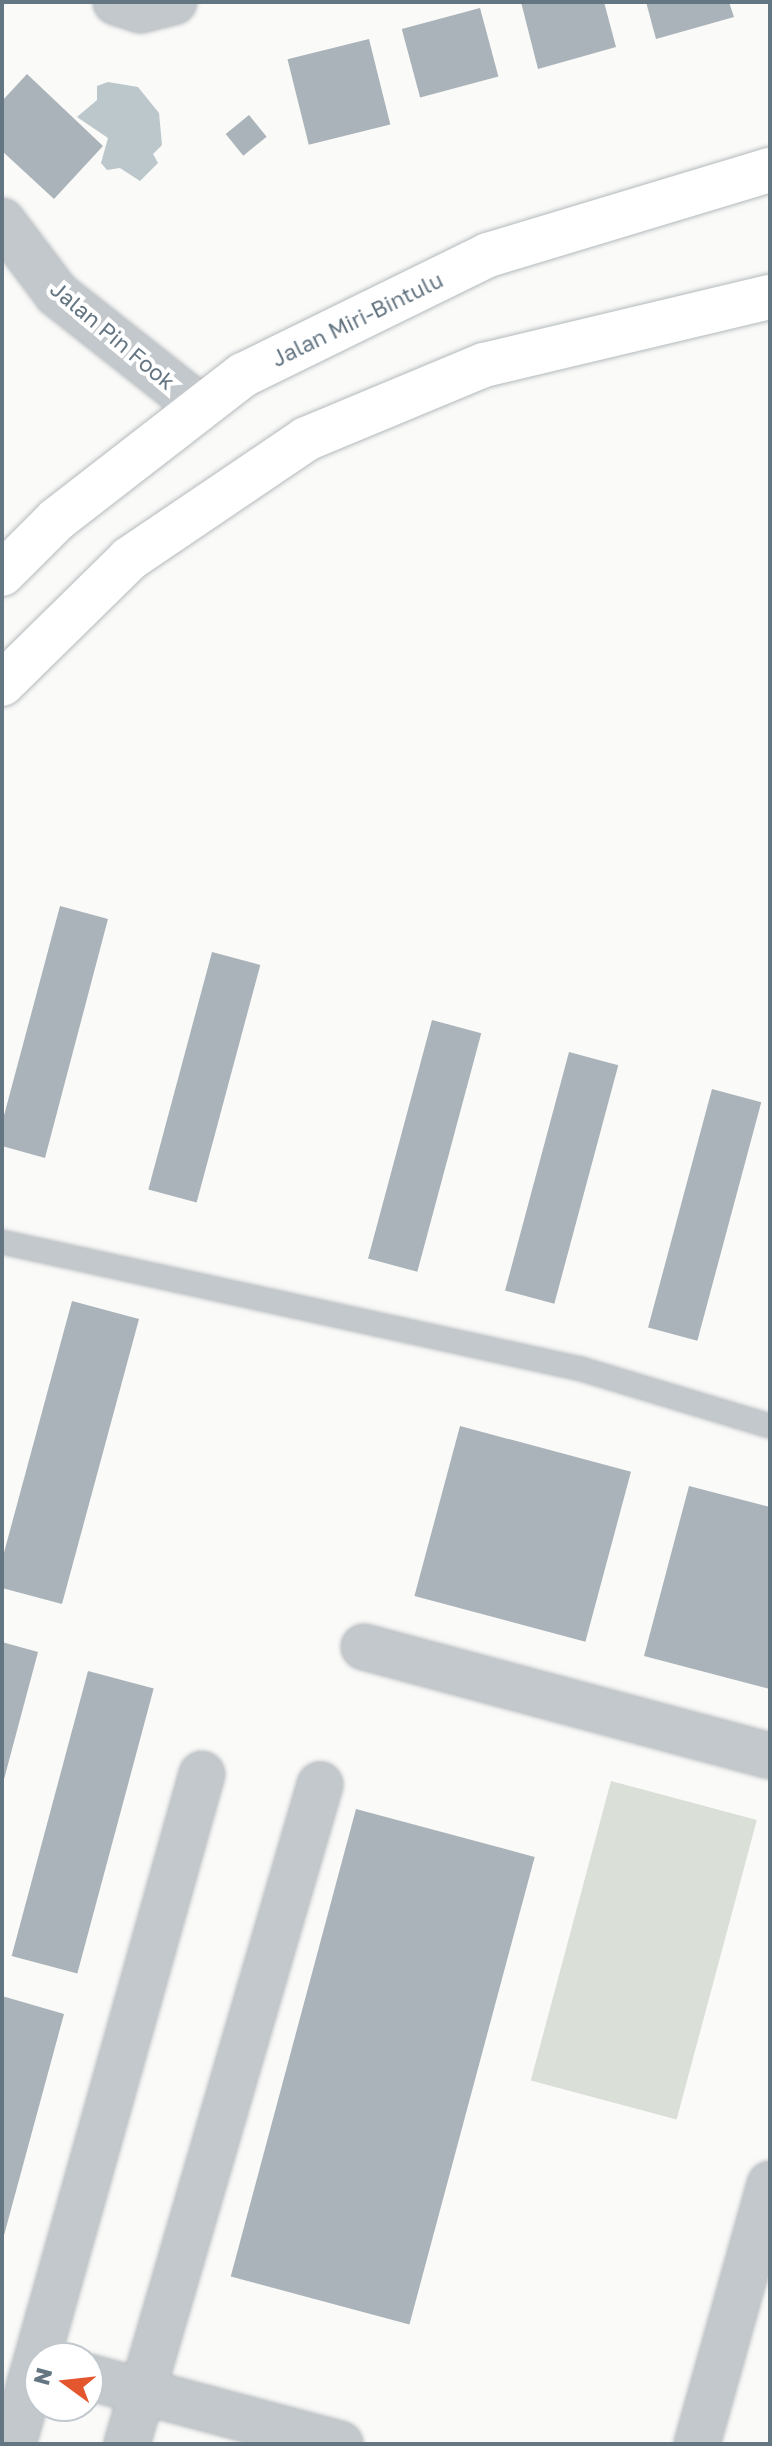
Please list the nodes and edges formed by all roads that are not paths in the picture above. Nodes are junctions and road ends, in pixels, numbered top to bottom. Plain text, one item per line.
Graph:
1 (116, 2) edge
2 (174, 2) edge
3 (770, 170) edge
4 (2, 221) edge
5 (770, 297) edge
6 (200, 407) junction
7 (2, 574) edge
8 (2, 684) edge
9 (2, 1242) edge
10 (770, 1426) edge
11 (364, 1647) dead end
12 (770, 1756) edge
13 (202, 1774) dead end
14 (320, 1785) dead end
15 (768, 2201) edge
16 (31, 2342) edge
17 (24, 2373) edge
18 (104, 2381) edge
19 (141, 2391) junction
20 (13, 2444) edge
21 (127, 2444) edge
22 (340, 2444) edge
23 (697, 2444) edge

1 - 2 street
3 - 6 highway, Jalan Miri-Bintulu
4 - 6 street, Jalan Pin Fook
5 - 8 highway
6 - 7 highway, Jalan Miri-Bintulu
9 - 10 lane
11 - 12 street
13 - 16 street
14 - 19 street
15 - 23 street
17 - 20 street
18 - 19 street
19 - 21 street
19 - 22 street

